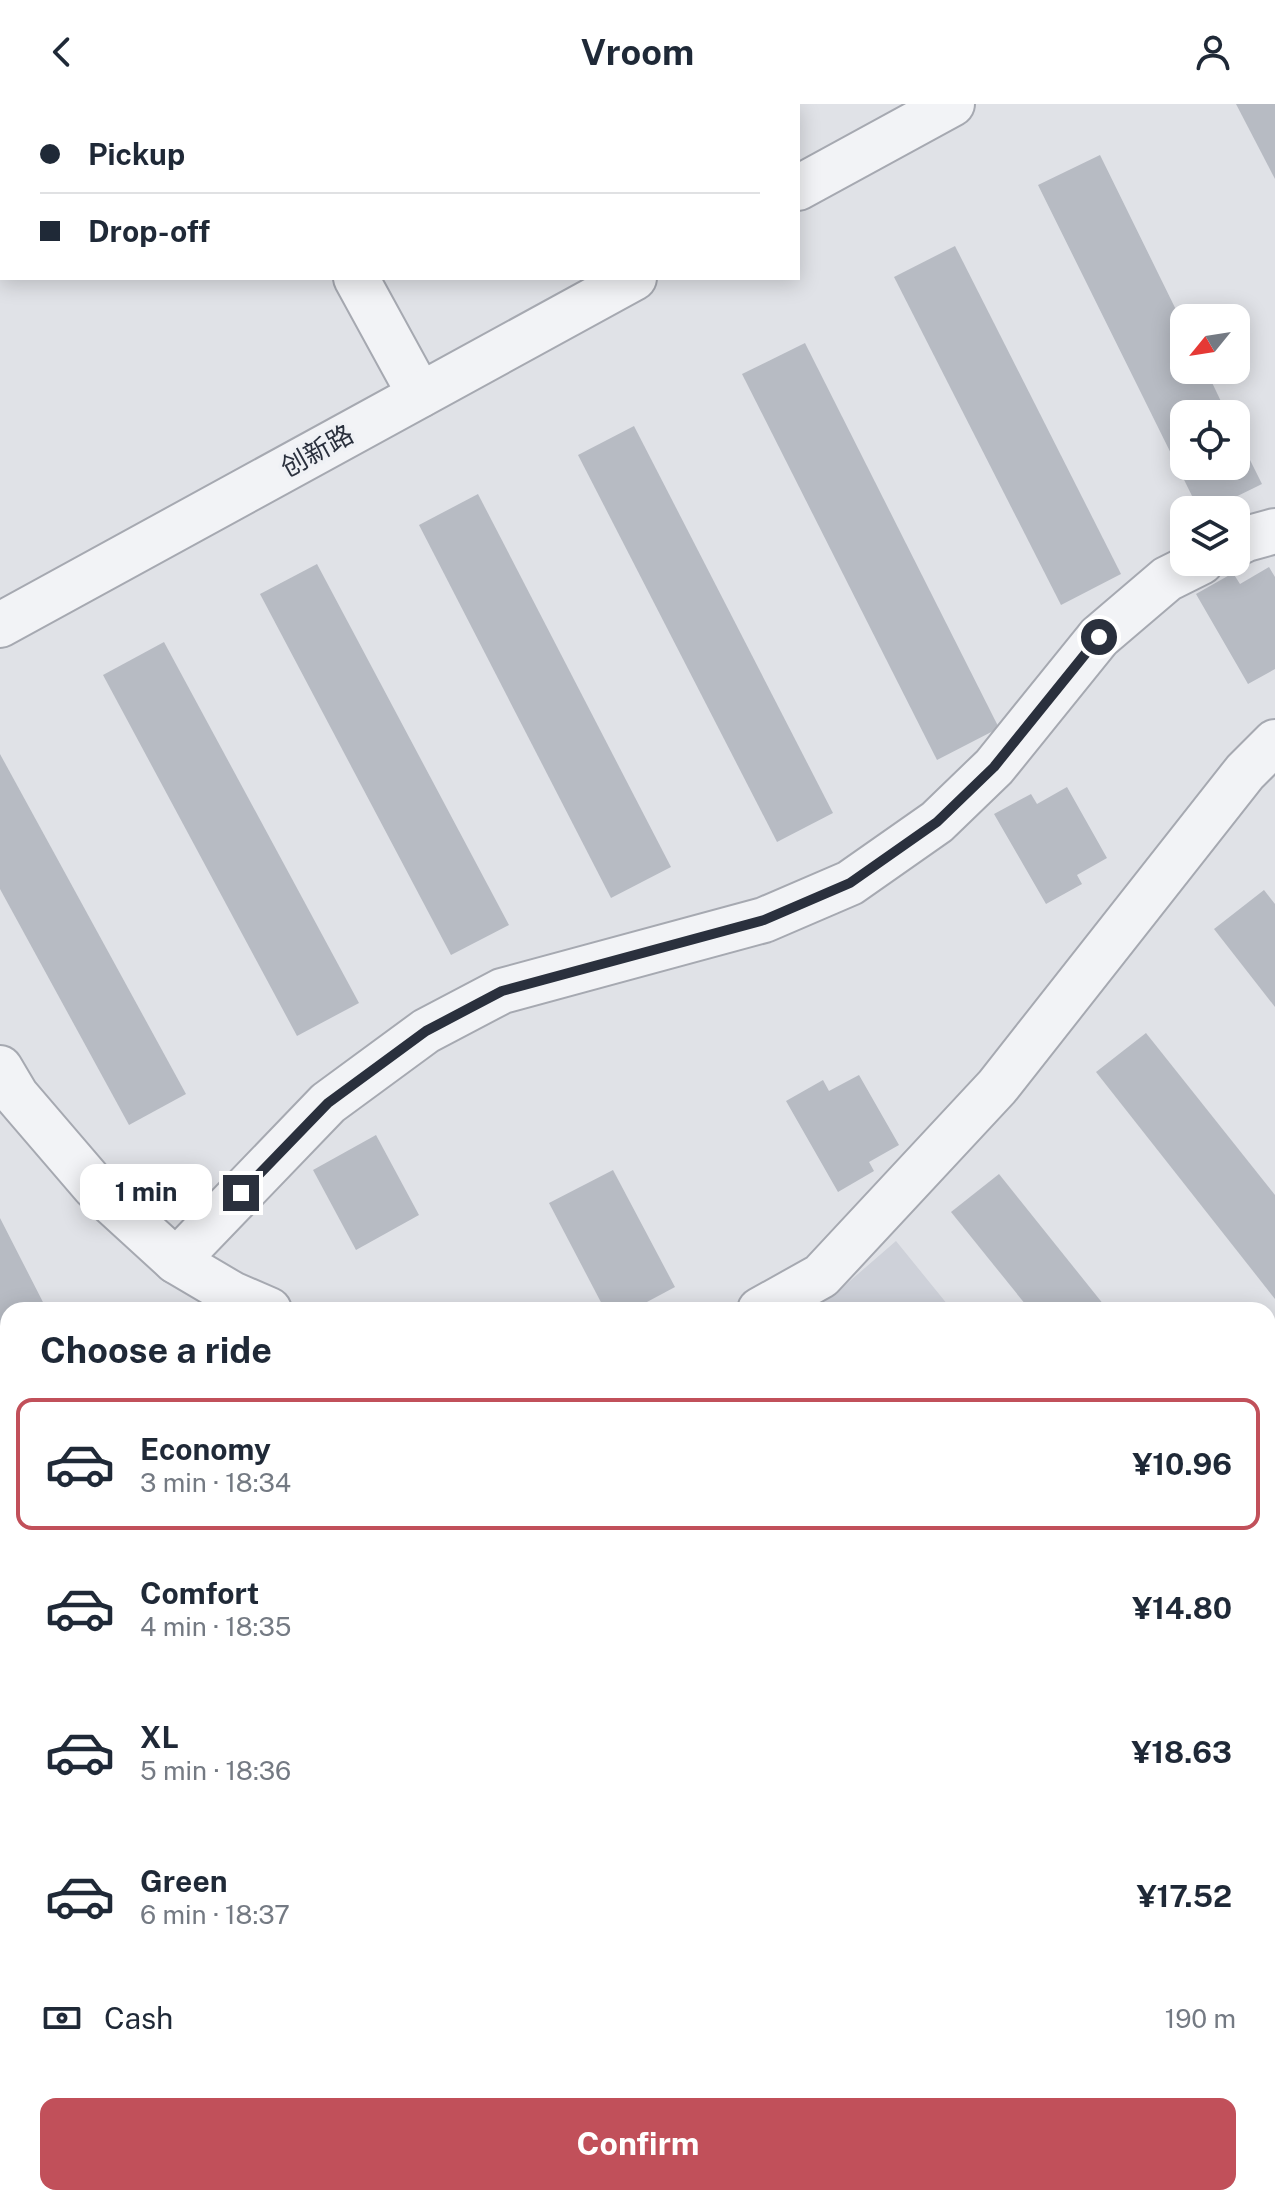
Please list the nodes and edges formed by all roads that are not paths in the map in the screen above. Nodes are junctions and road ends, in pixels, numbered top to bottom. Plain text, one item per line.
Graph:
1 (952, 104) edge
2 (800, 187) edge
3 (357, 280) edge
4 (630, 280) edge
5 (420, 395) junction
6 (1275, 531) edge
7 (1250, 538) edge
8 (1173, 576) edge
9 (0, 625) edge
10 (1275, 742) edge
11 (0, 1068) edge
12 (176, 1261) junction
13 (250, 1302) edge
14 (774, 1302) edge

1 - 2 street
3 - 5 street
4 - 5 street, 创新路
5 - 9 street, 创新路
6 - 7 street
8 - 12 street
10 - 14 street
11 - 12 street
12 - 13 street

